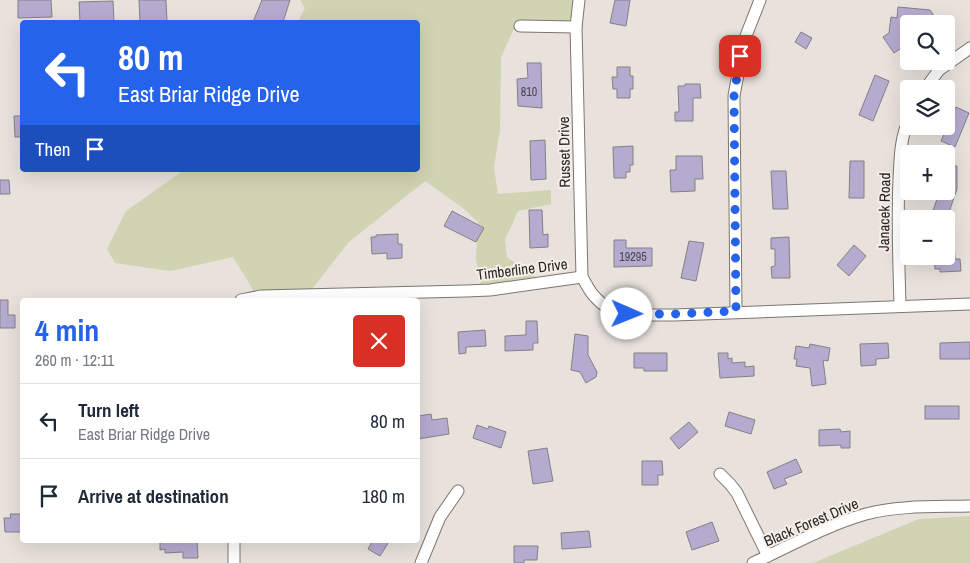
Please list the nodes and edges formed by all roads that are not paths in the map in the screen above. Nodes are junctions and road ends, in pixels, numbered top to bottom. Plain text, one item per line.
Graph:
1 (579, 0) edge
2 (760, 0) edge
3 (520, 26) dead end
4 (576, 27) junction
5 (970, 48) edge
6 (932, 80) edge
7 (904, 135) edge
8 (582, 277) junction
9 (251, 298) edge
10 (970, 304) edge
11 (900, 306) junction
12 (736, 311) junction
13 (720, 474) dead end
14 (458, 491) dead end
15 (970, 506) edge
16 (234, 543) edge
17 (768, 556) junction
18 (234, 563) edge
19 (421, 563) edge
20 (753, 563) edge

1 - 4 street, Russet Drive
2 - 12 street
3 - 4 street
4 - 8 street, Russet Drive
5 - 6 street
7 - 11 street, Janacek Road
8 - 9 street, Timberline Drive
8 - 12 street, Timberline Drive
10 - 11 street, Timberline Drive
11 - 12 street, Timberline Drive
13 - 17 street
14 - 19 street
15 - 17 street, Black Forest Drive
16 - 18 street
17 - 20 street, Black Forest Drive

